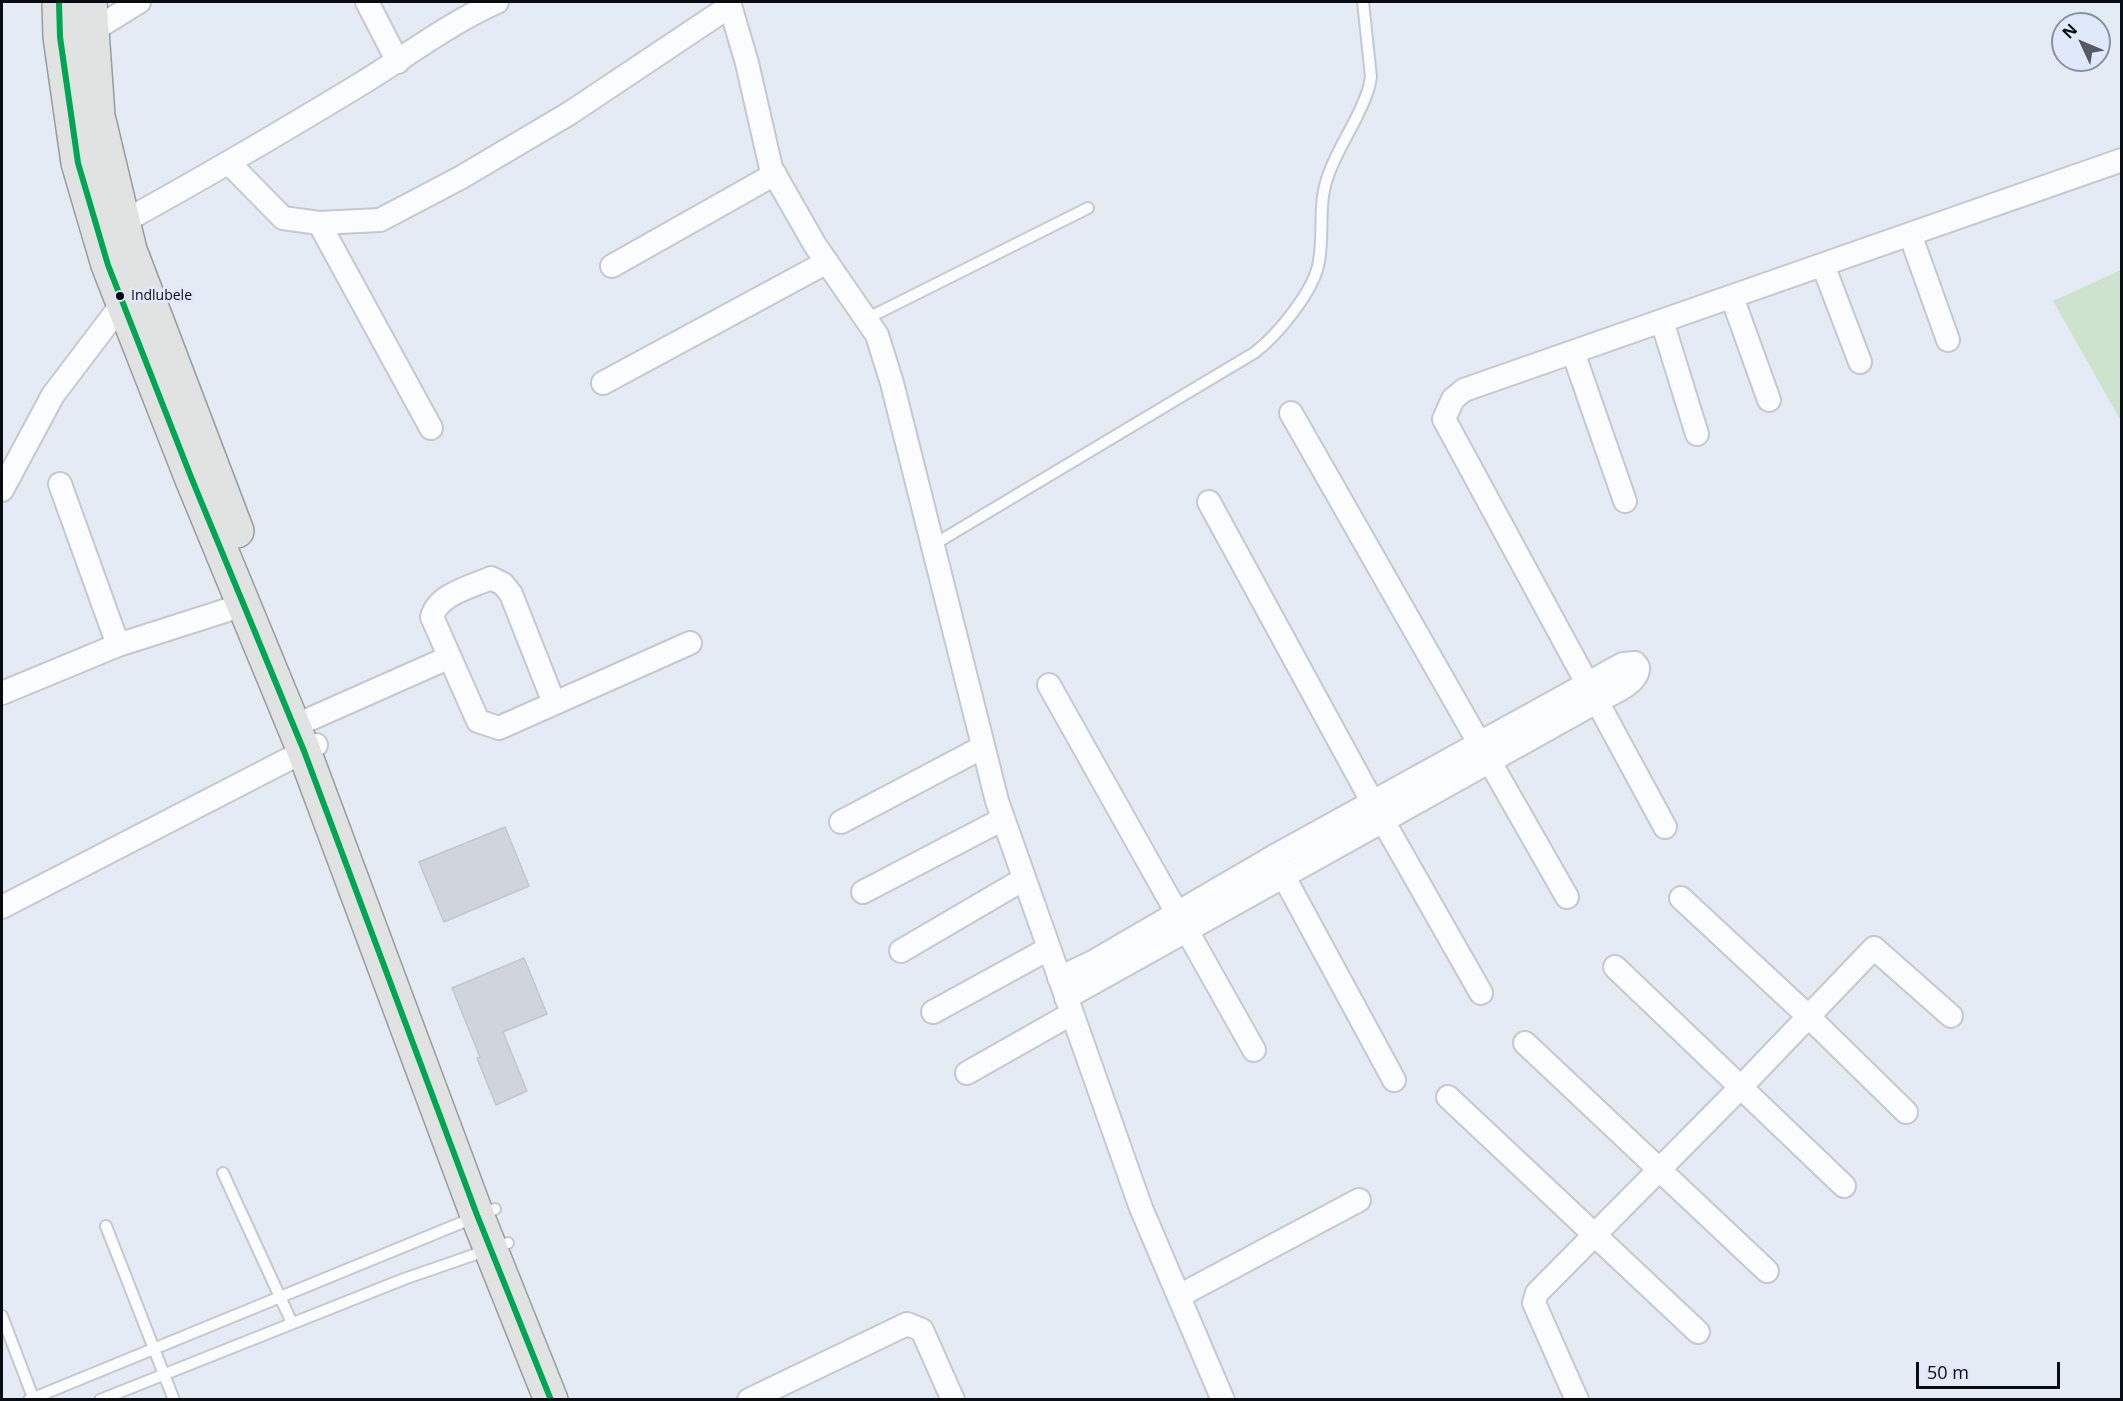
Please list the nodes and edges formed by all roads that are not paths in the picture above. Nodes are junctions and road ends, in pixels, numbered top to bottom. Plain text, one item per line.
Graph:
1 (59, 2) edge
2 (139, 2) edge
3 (367, 2) edge
4 (1363, 2) edge
5 (483, 4) edge
6 (729, 4) edge
7 (91, 16) edge
8 (398, 62) junction
9 (2121, 160) edge
10 (229, 163) junction
11 (775, 174) junction
12 (1088, 208) dead end
13 (123, 222) junction
14 (320, 224) junction
15 (1910, 234) junction
16 (827, 262) junction
17 (1823, 265) junction
18 (612, 266) dead end
19 (1732, 297) junction
20 (122, 304) junction
21 (866, 319) junction
22 (1662, 321) junction
23 (1948, 340) dead end
24 (1573, 352) junction
25 (1860, 362) dead end
26 (603, 383) dead end
27 (1769, 400) dead end
28 (1291, 413) dead end
29 (431, 429) dead end
30 (1697, 434) dead end
31 (60, 484) dead end
32 (2, 490) edge
33 (1625, 501) dead end
34 (1209, 502) dead end
35 (933, 545) junction
36 (243, 605) junction
37 (690, 643) dead end
38 (118, 645) junction
39 (450, 657) junction
40 (1049, 686) dead end
41 (1593, 692) junction
42 (2, 693) edge
43 (554, 703) junction
44 (310, 738) junction
45 (983, 747) junction
46 (1484, 753) junction
47 (1377, 812) junction
48 (1003, 819) junction
49 (841, 822) dead end
50 (1665, 827) dead end
51 (1278, 867) junction
52 (1024, 879) junction
53 (863, 892) dead end
54 (1567, 897) dead end
55 (1681, 898) dead end
56 (2, 906) edge
57 (1183, 920) junction
58 (1048, 949) junction
59 (901, 951) dead end
60 (1615, 967) dead end
61 (1481, 993) dead end
62 (1065, 997) junction
63 (933, 1011) dead end
64 (1951, 1016) dead end
65 (1809, 1017) junction
66 (1525, 1043) dead end
67 (1254, 1050) dead end
68 (967, 1073) dead end
69 (1394, 1080) dead end
70 (1740, 1088) junction
71 (1448, 1097) dead end
72 (1906, 1112) dead end
73 (1660, 1168) junction
74 (223, 1173) dead end
75 (1844, 1186) dead end
76 (1359, 1200) dead end
77 (486, 1212) junction
78 (106, 1226) dead end
79 (1594, 1236) junction
80 (499, 1247) junction
81 (1767, 1270) dead end
82 (1537, 1293) junction
83 (280, 1296) junction
84 (1179, 1296) junction
85 (2, 1316) edge
86 (292, 1323) junction
87 (1698, 1332) dead end
88 (153, 1349) junction
89 (163, 1375) junction
90 (32, 1399) edge
91 (100, 1400) edge
92 (174, 1400) edge
93 (551, 1400) edge
94 (567, 1400) edge
95 (749, 1400) edge
96 (953, 1400) edge
97 (1223, 1400) edge
98 (1577, 1400) edge
99 (1590, 1400) edge

1 - 20 main road
2 - 7 street
3 - 8 street
4 - 35 lane
5 - 8 street
6 - 11 street
6 - 14 street
7 - 13 main road
8 - 10 street
9 - 15 street
10 - 13 street
10 - 14 street
11 - 16 street
11 - 18 street
12 - 21 lane
13 - 44 main road
14 - 29 street
15 - 17 street
15 - 23 street
16 - 21 street
16 - 26 street
17 - 19 street
17 - 25 street
19 - 22 street
19 - 27 street
20 - 32 street
20 - 36 main road
21 - 35 street
22 - 24 street
22 - 30 street
24 - 33 street
24 - 41 street
28 - 46 street
31 - 38 street
34 - 47 street
35 - 45 street
36 - 38 street
36 - 44 main road
37 - 43 street
38 - 42 street
39 - 43 street
39 - 43 street
39 - 44 street
40 - 57 street
41 - 46 street
41 - 50 street
44 - 56 street
44 - 77 main road
45 - 48 street
45 - 49 street
46 - 47 street
46 - 54 street
47 - 51 street
47 - 61 street
48 - 52 street
48 - 53 street
51 - 57 street
51 - 69 street
52 - 58 street
52 - 59 street
55 - 65 street
57 - 62 street
57 - 67 street
58 - 62 street
58 - 63 street
60 - 70 street
62 - 68 street
62 - 84 street
64 - 65 street
65 - 70 street
65 - 72 street
66 - 73 street
70 - 73 street
70 - 75 street
71 - 79 street
73 - 79 street
73 - 81 street
74 - 83 lane
76 - 84 street
77 - 80 main road
77 - 83 lane
78 - 88 lane
79 - 82 street
79 - 87 street
80 - 86 lane
80 - 93 main road
80 - 94 main road
82 - 98 street
82 - 99 street
83 - 86 lane
83 - 88 lane
84 - 97 street
85 - 90 lane
86 - 89 lane
88 - 89 lane
88 - 90 lane
89 - 91 lane
89 - 92 lane
95 - 96 street

